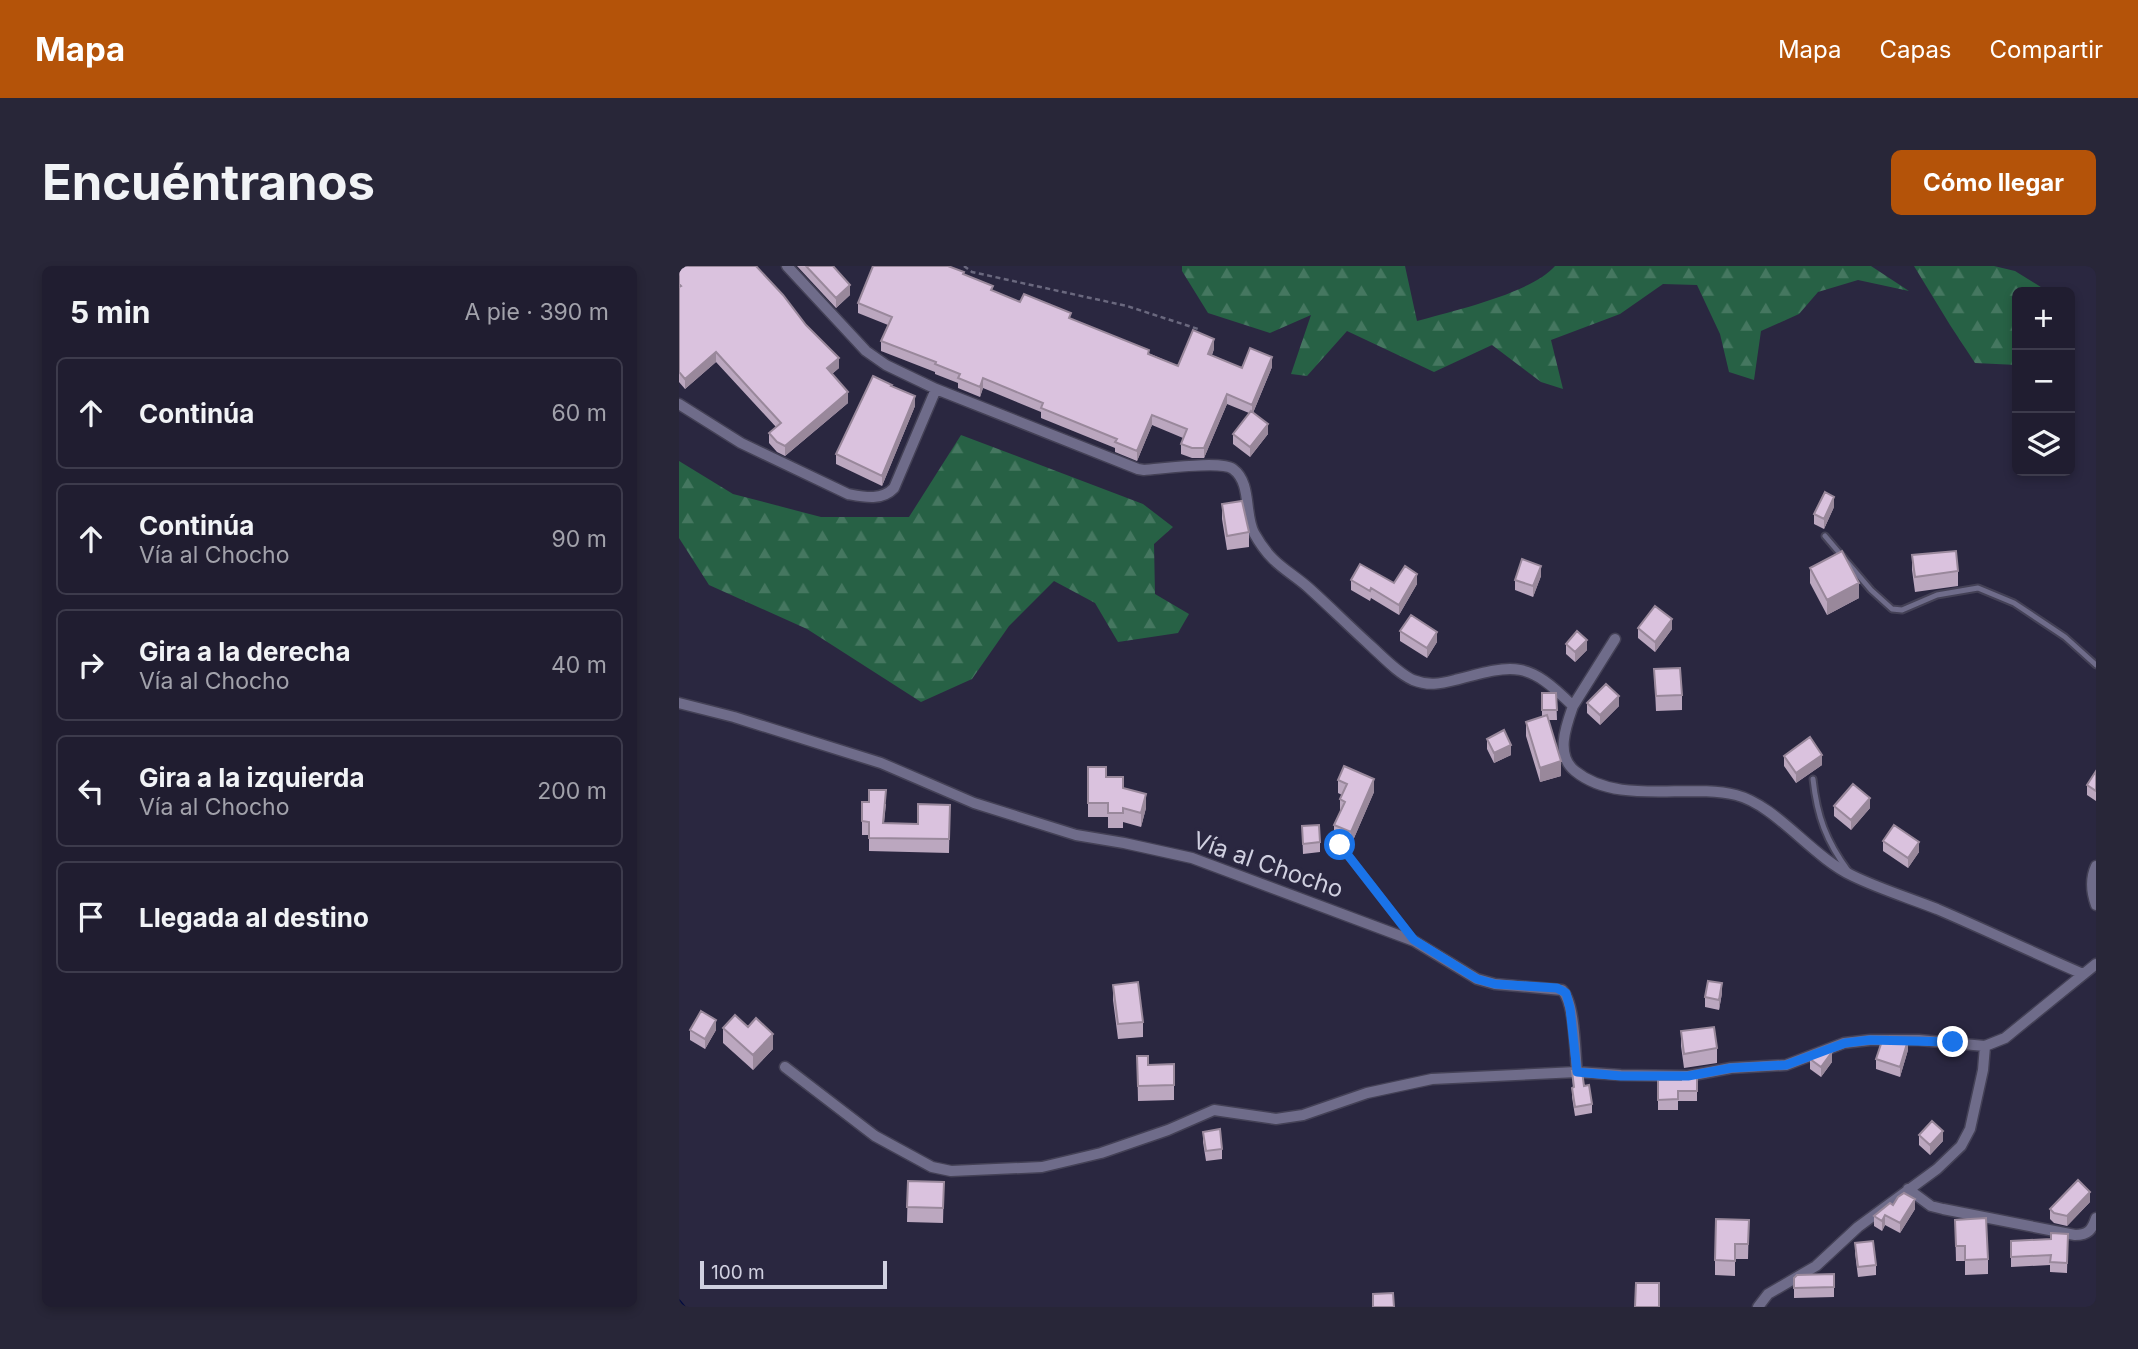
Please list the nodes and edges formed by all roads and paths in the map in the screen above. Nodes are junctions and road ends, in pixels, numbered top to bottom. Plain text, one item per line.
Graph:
1 (787, 266) edge
2 (964, 266) edge
3 (1201, 330) edge
4 (936, 389) junction
5 (679, 404) edge
6 (1825, 536) dead end
7 (1615, 639) dead end
8 (2096, 665) edge
9 (679, 703) edge
10 (1573, 706) junction
11 (1813, 779) dead end
12 (1340, 845) dead end
13 (2096, 866) edge
14 (1853, 876) junction
15 (2096, 905) edge
16 (1414, 940) junction
17 (2096, 964) edge
18 (2083, 974) junction
19 (1985, 1046) junction
20 (785, 1067) dead end
21 (1577, 1072) junction
22 (1907, 1189) junction
23 (2096, 1218) edge
24 (1758, 1307) edge

1 - 4 street
2 - 3 path
4 - 5 street
4 - 10 street
6 - 8 lane
7 - 10 street
9 - 16 street, Vía al Chocho
10 - 14 street
11 - 14 lane
12 - 16 lane
13 - 15 street
14 - 18 street
16 - 21 street, Vía al Chocho
17 - 18 street
18 - 19 street
19 - 21 street
19 - 22 street
20 - 21 street
22 - 23 street
22 - 24 street

